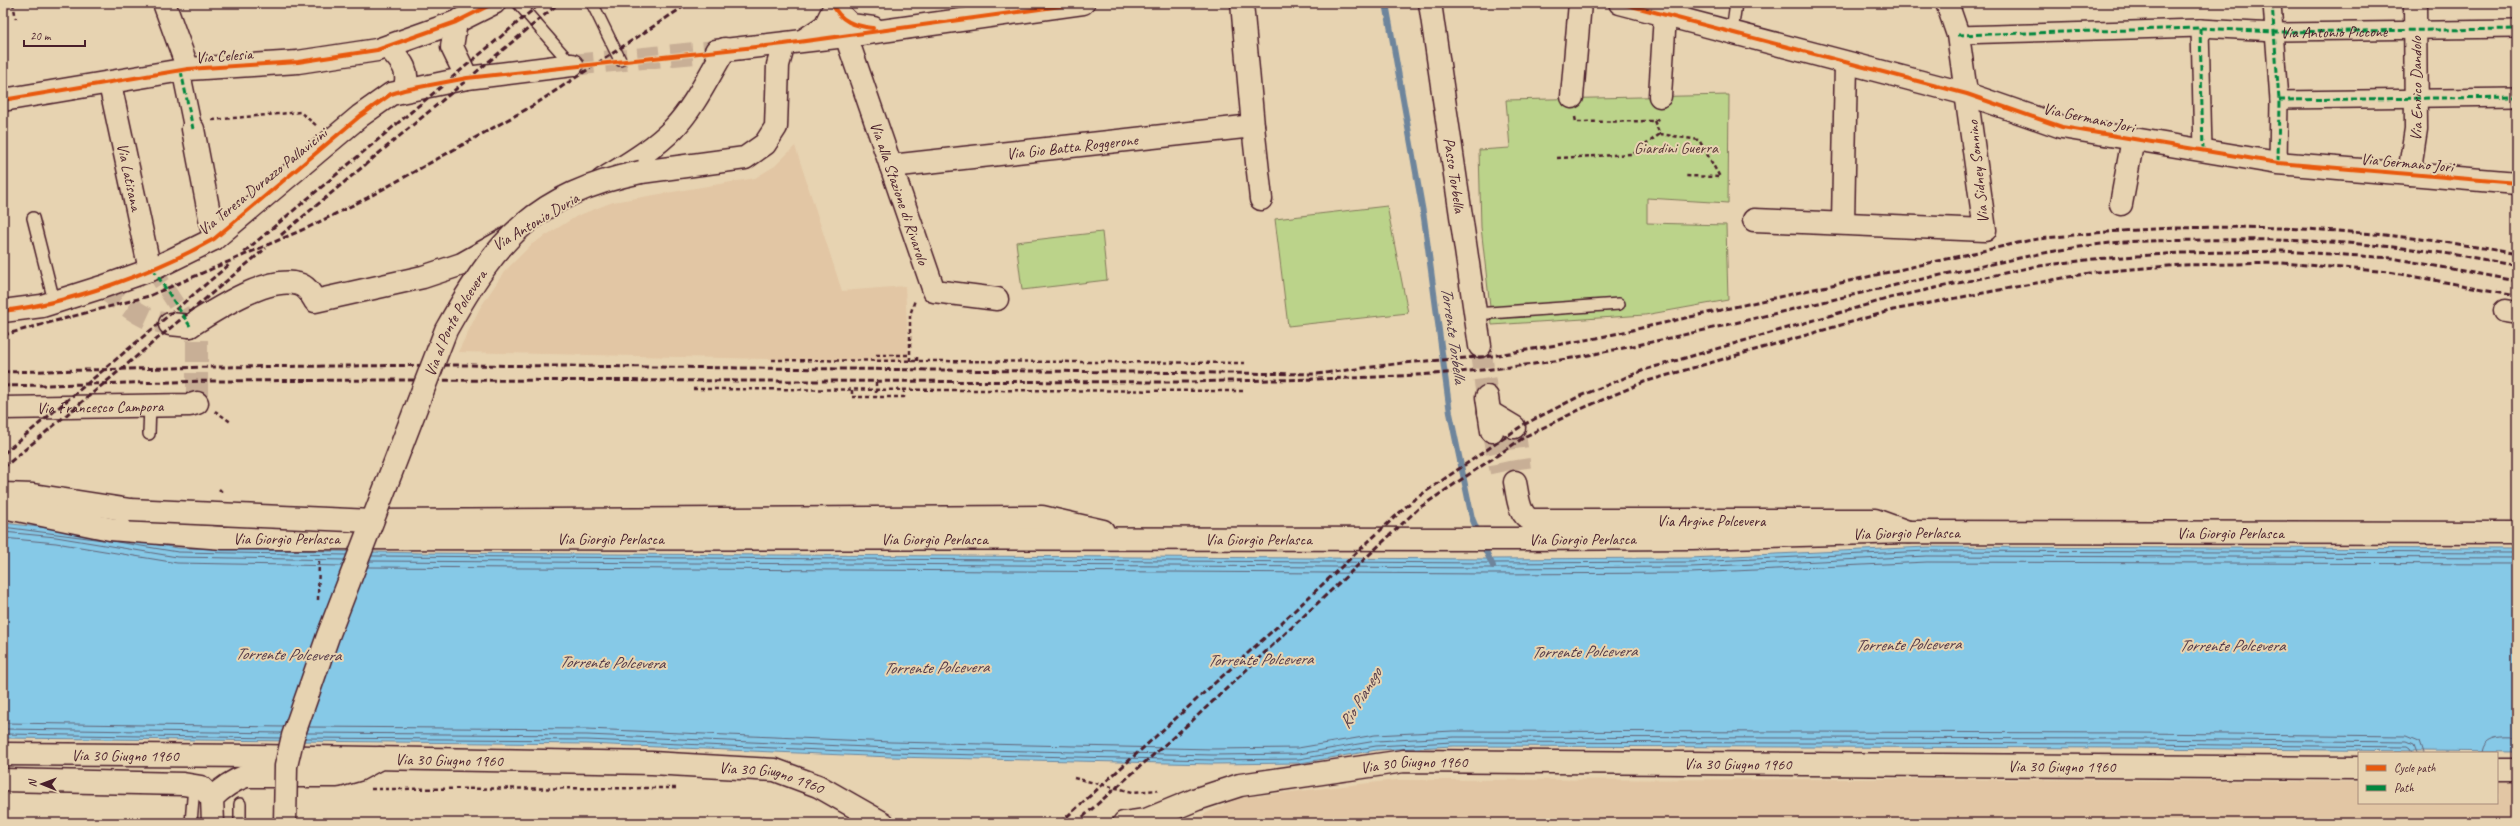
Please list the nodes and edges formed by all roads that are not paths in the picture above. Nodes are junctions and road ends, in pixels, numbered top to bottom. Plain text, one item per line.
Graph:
1 (164, 3) edge
2 (494, 3) edge
3 (518, 3) edge
4 (592, 3) edge
5 (1083, 3) edge
6 (1242, 3) edge
7 (1430, 3) edge
8 (1580, 3) edge
9 (1620, 3) edge
10 (1736, 3) edge
11 (1947, 3) edge
12 (2272, 3) edge
13 (2415, 3) edge
14 (1665, 15) junction
15 (456, 22) junction
16 (2200, 28) junction
17 (2517, 29) edge
18 (883, 30) junction
19 (2415, 31) junction
20 (1732, 32) junction
21 (2275, 32) junction
22 (1958, 35) junction
23 (846, 36) junction
24 (793, 42) junction
25 (382, 49) junction
26 (620, 60) dead end
27 (1846, 63) junction
28 (572, 65) joint
29 (185, 70) junction
30 (467, 78) junction
31 (110, 84) junction
32 (398, 92) junction
33 (1967, 94) junction
34 (1660, 96) road end
35 (1572, 97) road end
36 (2517, 97) edge
37 (3, 100) edge
38 (2279, 100) junction
39 (2415, 100) junction
40 (192, 125) joint
41 (1253, 126) junction
42 (2133, 139) junction
43 (2203, 150) junction
44 (2278, 163) junction
45 (891, 166) junction
46 (2409, 174) junction
47 (2517, 183) edge
48 (1261, 199) dead end
49 (2121, 204) dead end
50 (33, 218) dead end
51 (1754, 220) dead end
52 (1843, 223) junction
53 (214, 239) junction
54 (150, 270) junction
55 (997, 299) dead end
56 (54, 301) junction
57 (1619, 304) dead end
58 (3, 311) edge
59 (1475, 314) junction
60 (185, 326) tunnel mouth
61 (1480, 346) tunnel mouth
62 (150, 405) junction
63 (204, 406) road end
64 (3, 408) edge
65 (1490, 413) dead end
66 (1514, 428) dead end
67 (149, 434) dead end
68 (1512, 474) tunnel mouth
69 (3, 494) edge
70 (3, 507) edge
71 (372, 521) junction
72 (1908, 532) junction
73 (2517, 533) edge
74 (1146, 540) junction
75 (3, 754) edge
76 (380, 758) junction
77 (2358, 768) edge
78 (2498, 770) edge
79 (2517, 770) edge
80 (3, 780) edge
81 (194, 786) junction
82 (212, 798) junction
83 (240, 804) dead end
84 (191, 823) edge
85 (213, 823) edge
86 (240, 823) edge
87 (285, 823) edge
88 (883, 823) edge
89 (1124, 823) edge

1 - 29 main road
2 - 15 main road, Via Celesia
3 - 28 lane
4 - 26 lane
5 - 18 main road
6 - 41 main road
7 - 59 main road, Passo Torbella
8 - 35 main road
9 - 14 main road, Via Germano Jori
10 - 20 lane
11 - 22 main road
12 - 21 street
13 - 19 main road, Via Enrico Dandolo
14 - 20 main road, Via Germano Jori
14 - 34 main road
15 - 25 main road, Via Celesia
15 - 30 main road
16 - 21 street, Via Antonio Piccone
16 - 22 street, Via Antonio Piccone
16 - 43 street
17 - 19 street, Via Antonio Piccone
18 - 23 main road
18 - 24 main road
19 - 21 street, Via Antonio Piccone
19 - 39 main road, Via Enrico Dandolo
20 - 27 main road, Via Germano Jori
21 - 38 street
22 - 33 main road
23 - 24 main road
23 - 45 main road, Via alla Stazione di Rivarolo
24 - 60 main road, Via Antonio Duria
24 - 71 main road, Via al Ponte Polcevera, bridge
25 - 29 main road, Via Celesia
25 - 32 main road
27 - 33 main road, Via Germano Jori
27 - 52 main road
28 - 30 main road
29 - 31 main road, Via Celesia
29 - 40 street
30 - 32 main road
31 - 37 main road, Via Celesia
31 - 54 main road, Via Latisana
32 - 53 main road, Via Teresa Durazzo Pallavicini
33 - 42 main road, Via Germano Jori
33 - 52 main road, Via Sidney Sonnino
36 - 39 street
38 - 39 street
38 - 44 street
39 - 46 main road, Via Enrico Dandolo
40 - 53 main road
41 - 45 main road, Via Gio Batta Roggerone
41 - 48 main road
42 - 43 main road, Via Germano Jori
42 - 49 main road
43 - 44 main road, Via Germano Jori
44 - 46 main road, Via Germano Jori
45 - 55 main road, Via alla Stazione di Rivarolo
46 - 47 main road, Via Germano Jori
50 - 56 lane
51 - 52 main road, Via Sidney Sonnino
53 - 54 main road, Via Teresa Durazzo Pallavicini
54 - 56 main road, Via Teresa Durazzo Pallavicini
56 - 58 main road, Via Teresa Durazzo Pallavicini
57 - 59 lane
59 - 61 main road, Passo Torbella
62 - 63 main road, Via Francesco Campora
62 - 64 main road, Via Francesco Campora
62 - 67 lane
65 - 66 main road
68 - 72 main road, Via Argine Polcevera
69 - 71 main road, bridge
70 - 74 main road, Via Giorgio Perlasca
71 - 74 main road
71 - 87 main road, Via al Ponte Polcevera, bridge
72 - 73 main road, Via Giorgio Perlasca
72 - 74 main road, Via Giorgio Perlasca
75 - 76 main road, Via 30 Giugno 1960
76 - 82 main road
76 - 88 main road, Via 30 Giugno 1960
77 - 89 main road, Via 30 Giugno 1960
78 - 79 main road
80 - 81 main road
81 - 82 main road
81 - 84 lane
82 - 85 main road
83 - 86 lane

